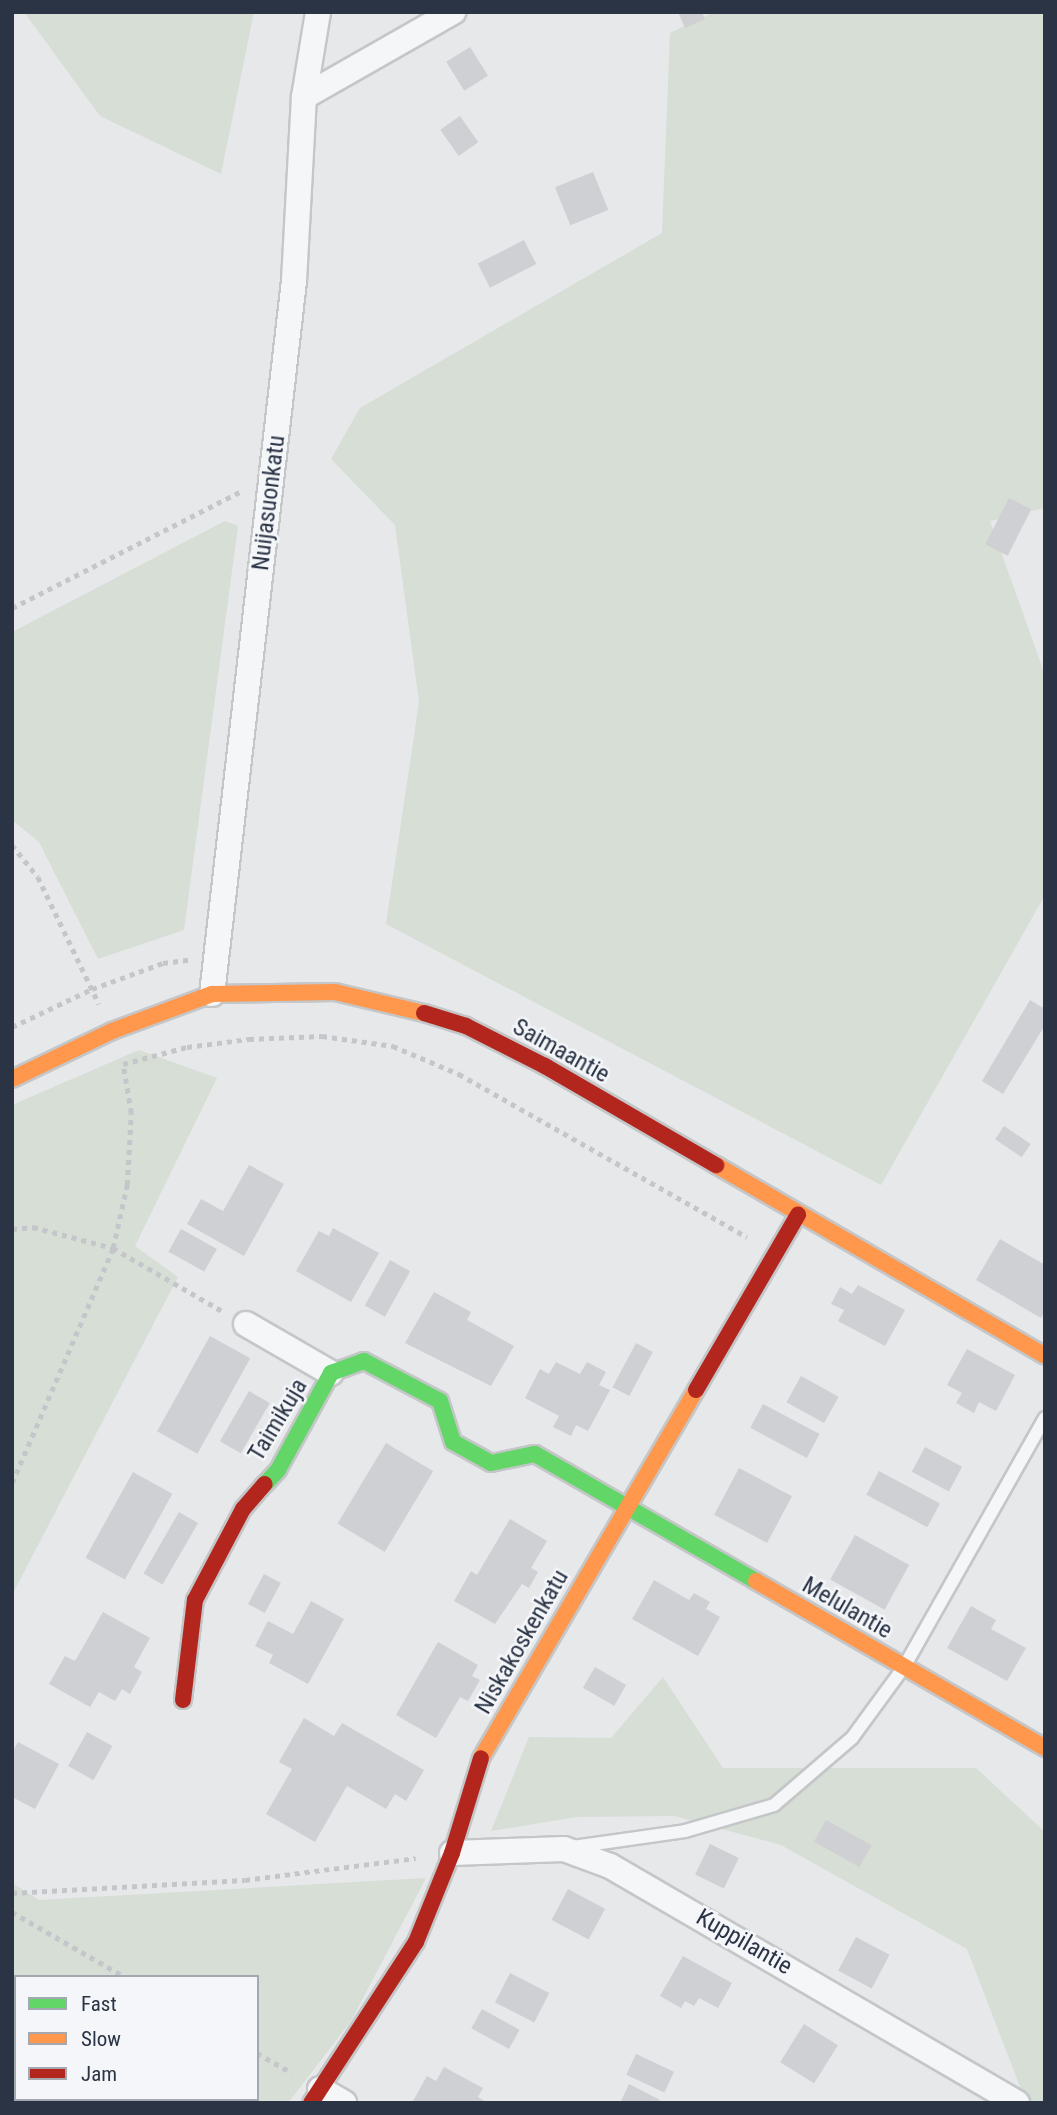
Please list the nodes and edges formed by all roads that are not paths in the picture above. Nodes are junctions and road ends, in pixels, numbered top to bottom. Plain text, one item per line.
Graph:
1 (318, 12) edge
2 (453, 12) edge
3 (304, 97) junction
4 (212, 994) junction
5 (12, 1079) edge
6 (798, 1214) junction
7 (246, 1324) road end
8 (1045, 1356) edge
9 (331, 1373) junction
10 (1045, 1418) edge
11 (628, 1506) junction
12 (904, 1667) junction
13 (183, 1700) dead end
14 (1045, 1748) edge
15 (564, 1849) junction
16 (452, 1853) junction
17 (316, 2096) edge
18 (344, 2103) edge
19 (1017, 2103) edge

1 - 3 street, Nuijasuonkatu
2 - 3 street
3 - 4 street, Nuijasuonkatu
4 - 5 street, Saimaantie
4 - 6 street, Saimaantie
6 - 8 street, Saimaantie
6 - 11 street, Niskakoskenkatu
7 - 9 street
9 - 11 street, Taimikuja
9 - 13 street, Taimikuja
10 - 12 lane
11 - 12 street, Melulantie
11 - 16 street, Niskakoskenkatu
12 - 14 street, Melulantie
12 - 15 lane
15 - 16 street, Kuppilantie
15 - 19 street, Kuppilantie
16 - 17 street, Niskakoskenkatu
17 - 18 street

